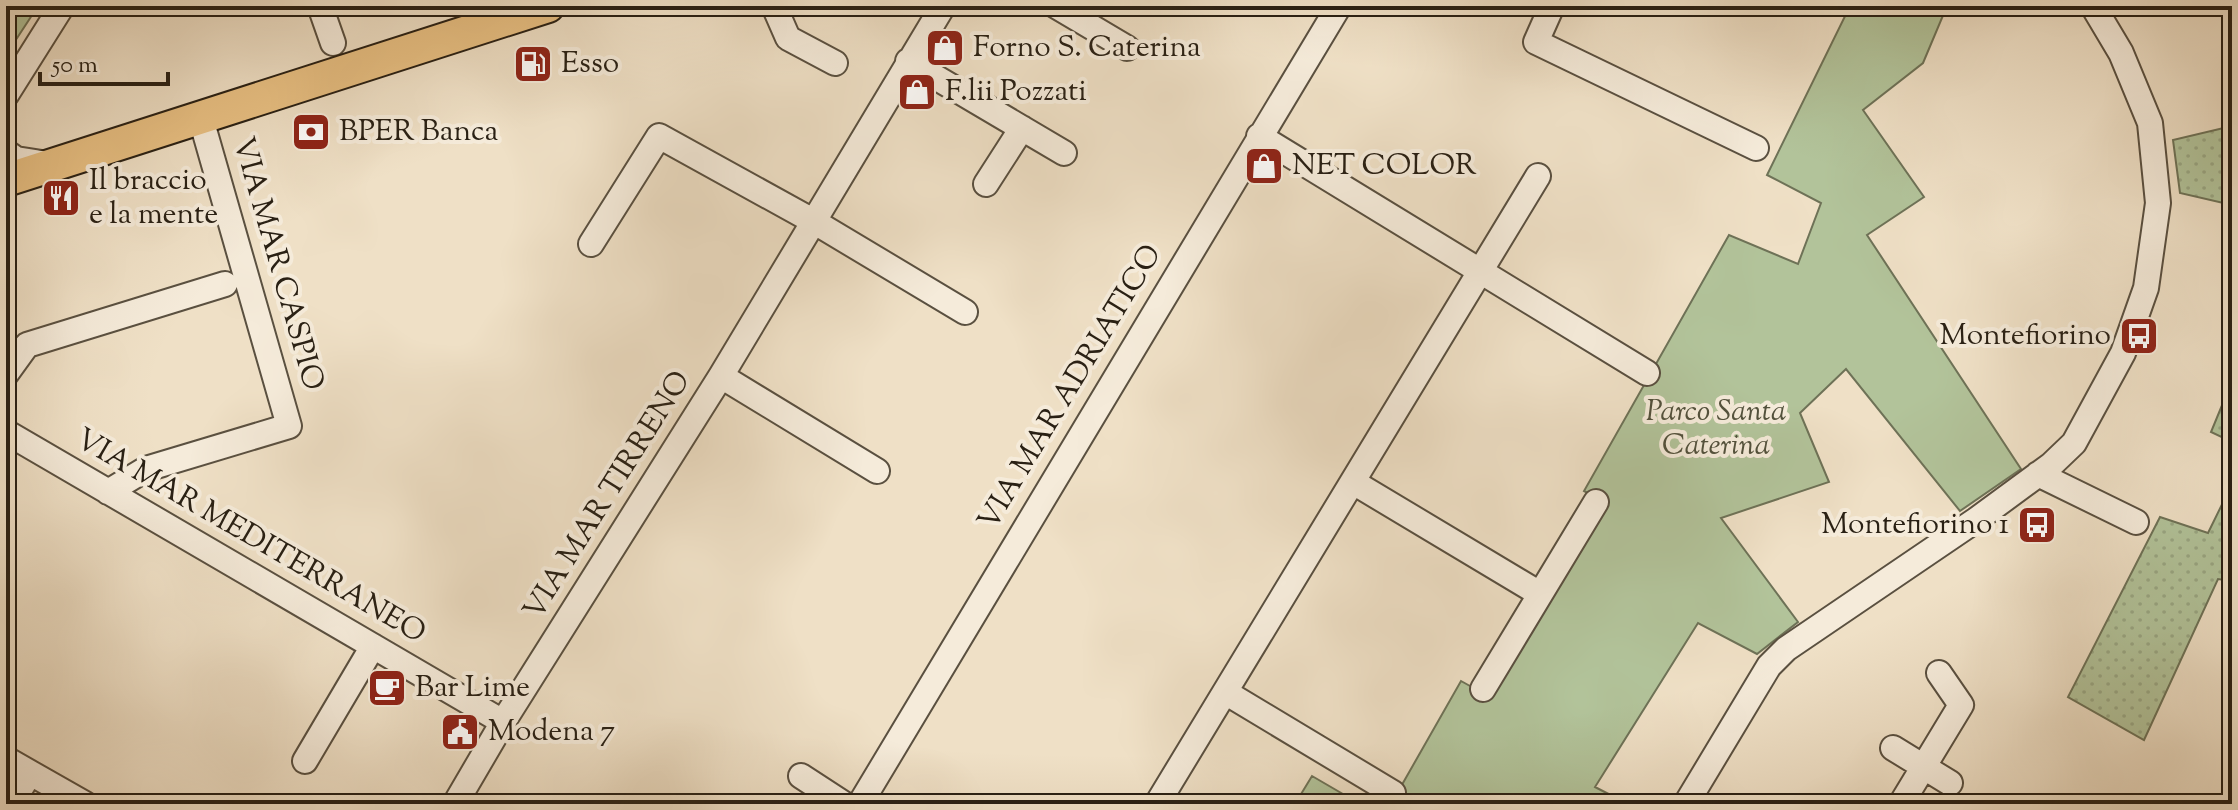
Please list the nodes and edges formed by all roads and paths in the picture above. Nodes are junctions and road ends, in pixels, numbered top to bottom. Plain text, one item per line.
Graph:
1 (62, 6) edge
2 (320, 6) edge
3 (548, 6) edge
4 (774, 6) edge
5 (943, 6) edge
6 (1056, 6) edge
7 (1339, 6) edge
8 (1552, 6) edge
9 (2093, 6) edge
10 (511, 12) edge
11 (333, 43) dead end
12 (1127, 48) dead end
13 (908, 61) junction
14 (835, 63) dead end
15 (6, 95) edge
16 (201, 119) junction
17 (1022, 128) junction
18 (1259, 136) junction
19 (1756, 148) dead end
20 (6, 152) edge
21 (1064, 153) dead end
22 (54, 165) junction
23 (1538, 176) dead end
24 (6, 180) edge
25 (986, 184) dead end
26 (813, 221) junction
27 (591, 244) dead end
28 (1480, 271) junction
29 (225, 284) dead end
30 (965, 312) dead end
31 (1647, 373) dead end
32 (6, 374) edge
33 (721, 376) junction
34 (6, 432) edge
35 (877, 471) dead end
36 (2038, 474) junction
37 (1353, 482) junction
38 (108, 492) junction
39 (1596, 502) dead end
40 (2136, 522) dead end
41 (1540, 594) junction
42 (373, 646) junction
43 (1939, 673) dead end
44 (1483, 689) dead end
45 (1225, 692) junction
46 (503, 722) junction
47 (1893, 748) dead end
48 (6, 759) edge
49 (305, 761) dead end
50 (1924, 766) junction
51 (30, 773) junction
52 (801, 776) dead end
53 (1950, 783) dead end
54 (1393, 793) dead end
55 (11, 804) edge
56 (85, 804) edge
57 (455, 804) edge
58 (844, 804) edge
59 (860, 804) edge
60 (1157, 804) edge
61 (1686, 804) edge
62 (1901, 804) edge

1 - 15 street
2 - 11 street
3 - 10 main road
4 - 14 street
5 - 13 street, VIA MAR TIRRENO
6 - 12 street
7 - 18 street, VIA MAR ADRIATICO
8 - 19 street
9 - 36 street
10 - 16 main road
13 - 17 street
13 - 26 street, VIA MAR TIRRENO
16 - 22 main road
16 - 38 street, VIA MAR CASPIO
17 - 21 street
17 - 25 street
18 - 28 street
18 - 59 street, VIA MAR ADRIATICO
20 - 22 street
22 - 24 main road
23 - 28 street
26 - 27 street
26 - 30 street
26 - 33 street, VIA MAR TIRRENO
28 - 31 street
28 - 37 street
29 - 32 street
33 - 35 street
33 - 46 street, VIA MAR TIRRENO
34 - 38 street, VIA MAR MEDITERRANEO
36 - 40 street
36 - 61 street
37 - 41 street
37 - 45 street
38 - 42 street, VIA MAR MEDITERRANEO
39 - 41 street
41 - 44 street
42 - 46 street, VIA MAR MEDITERRANEO
42 - 49 street
43 - 50 street
45 - 54 street
45 - 60 street
46 - 57 street, VIA MAR TIRRENO
47 - 50 street
48 - 51 street
50 - 53 street
50 - 62 street
51 - 55 street
51 - 56 street
52 - 58 street

